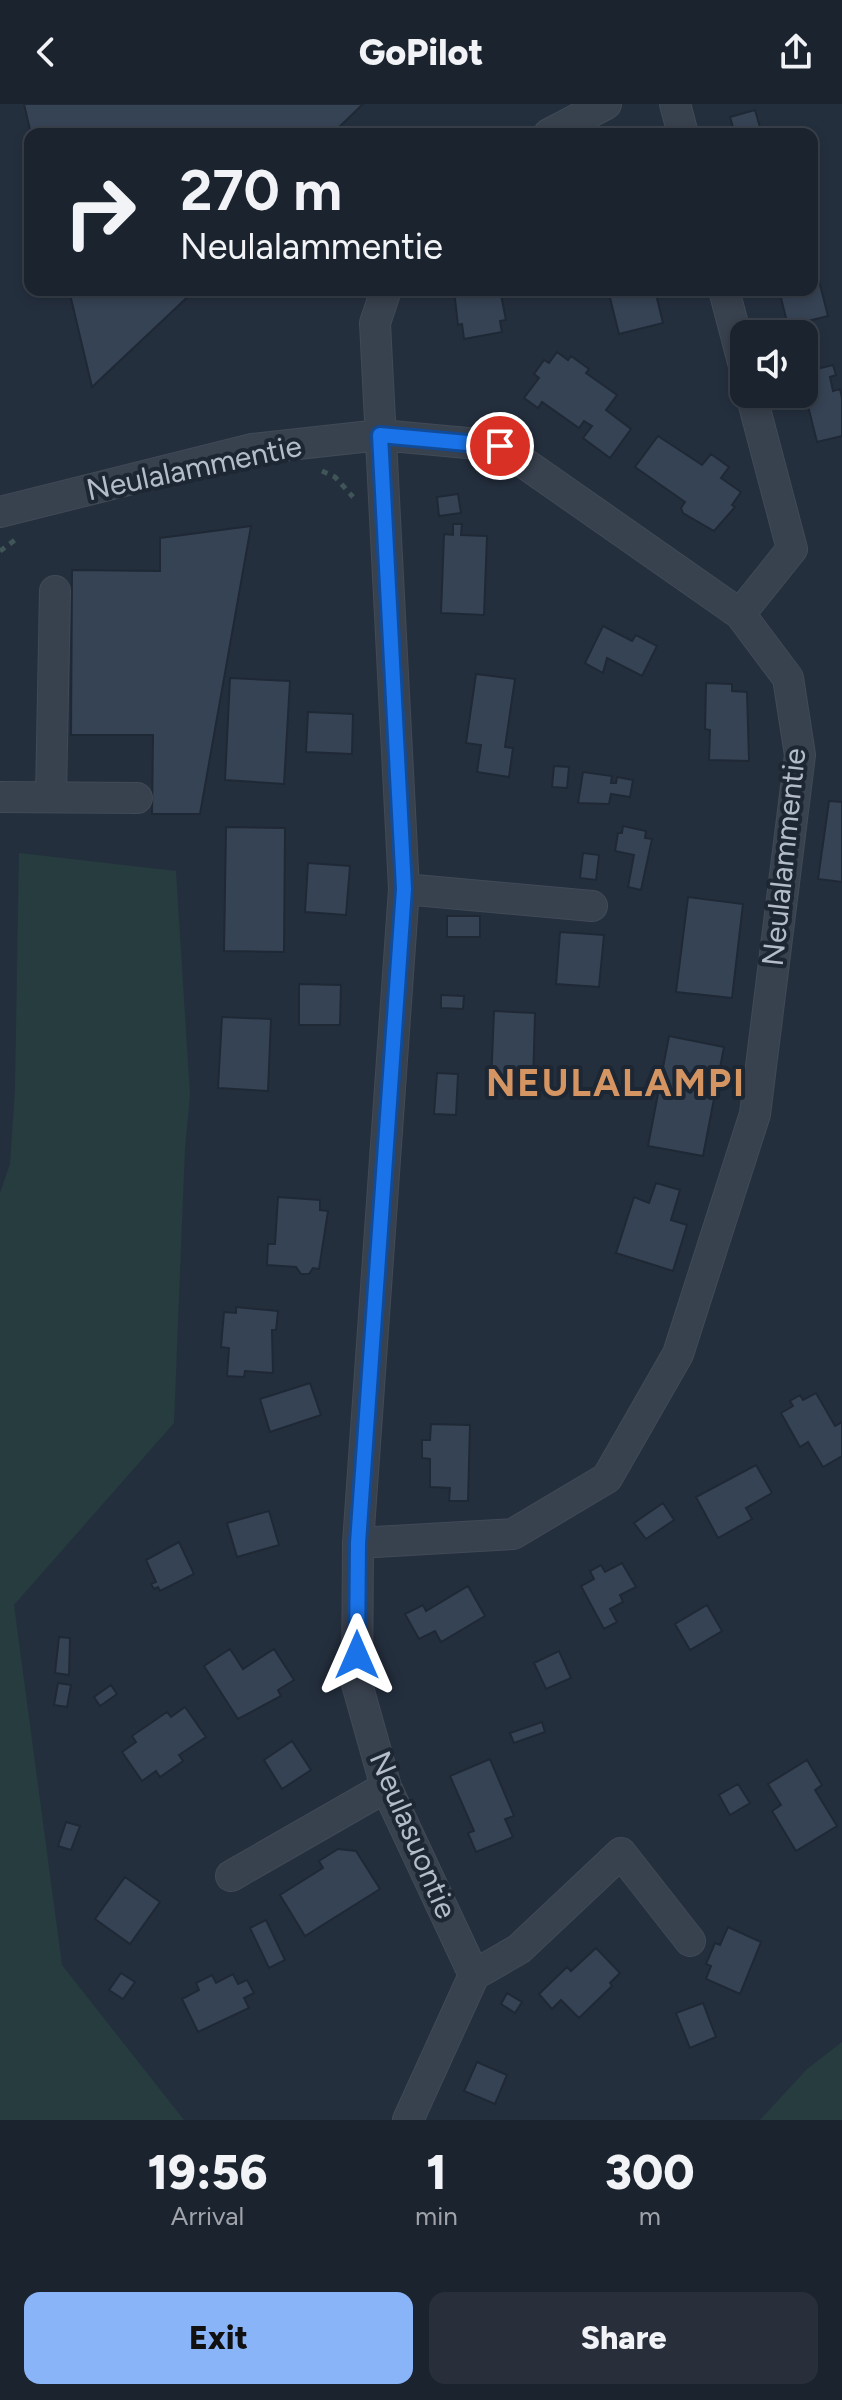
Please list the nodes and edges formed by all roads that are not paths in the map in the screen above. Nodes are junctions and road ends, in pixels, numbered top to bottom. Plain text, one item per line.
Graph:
1 (606, 104) edge
2 (675, 104) edge
3 (560, 128) edge
4 (681, 128) edge
5 (384, 296) edge
6 (726, 296) edge
7 (732, 320) edge
8 (755, 408) edge
9 (380, 435) junction
10 (0, 512) edge
11 (55, 591) dead end
12 (740, 614) junction
13 (0, 797) edge
14 (51, 797) junction
15 (137, 798) dead end
16 (404, 889) junction
17 (592, 906) dead end
18 (358, 1543) junction
19 (386, 1787) junction
20 (231, 1876) dead end
21 (690, 1941) dead end
22 (474, 1975) junction
23 (408, 2120) edge

1 - 3 street
2 - 4 street
5 - 9 street, Neulasuontie
6 - 7 street
8 - 12 street
9 - 10 street, Neulalammentie
9 - 12 street, Neulalammentie
9 - 16 street, Neulasuontie
11 - 14 street
12 - 18 street, Neulalammentie
13 - 14 street
14 - 15 street
16 - 17 street
16 - 18 street, Neulasuontie
18 - 19 street, Neulasuontie
19 - 20 street
19 - 22 street, Neulasuontie
21 - 22 street
22 - 23 street

